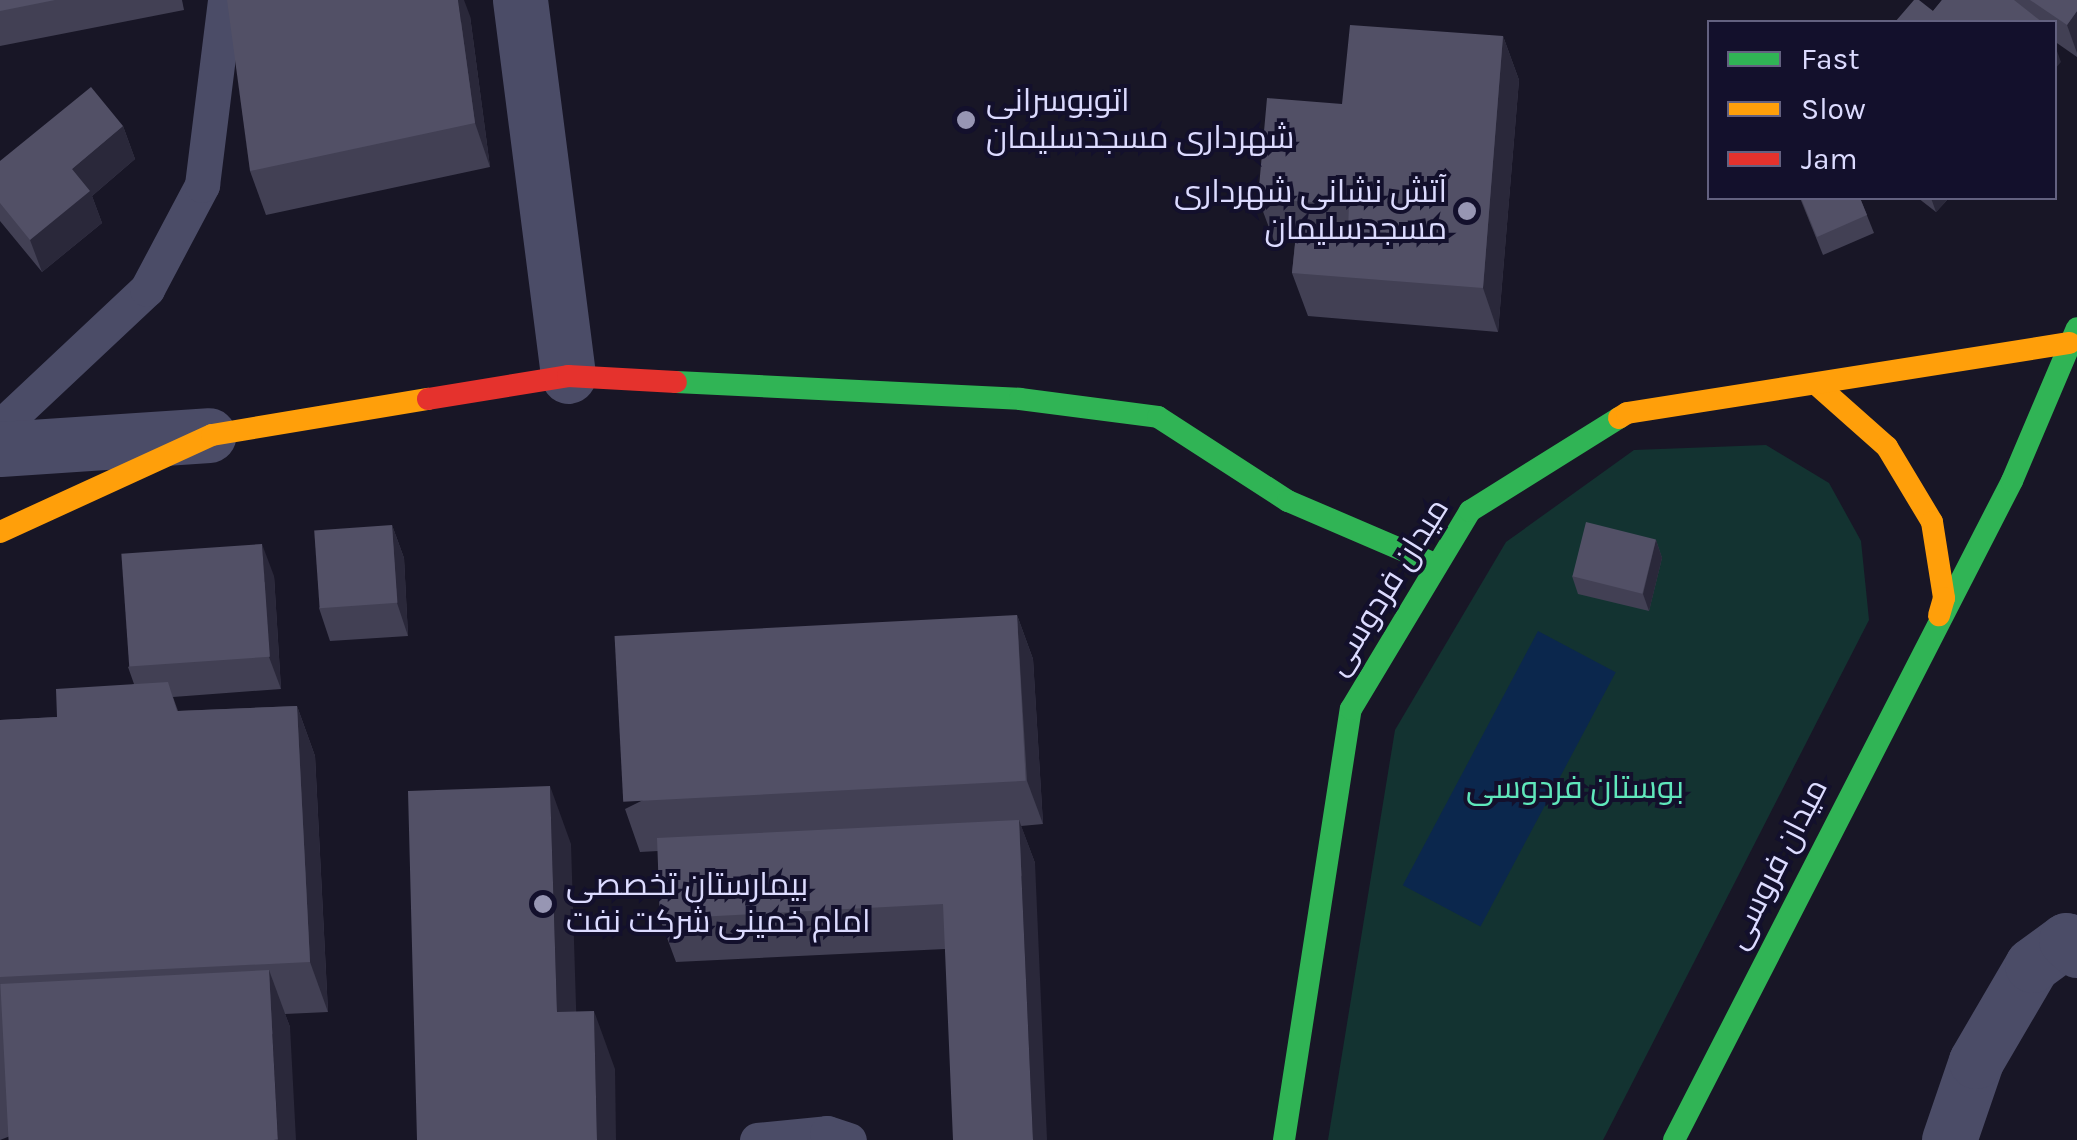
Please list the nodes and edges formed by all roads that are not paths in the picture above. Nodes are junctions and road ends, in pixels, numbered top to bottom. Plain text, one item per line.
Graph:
1 (225, 0) edge
2 (520, 0) edge
3 (2074, 340) edge
4 (568, 376) junction
5 (1816, 384) junction
6 (212, 435) junction
7 (4, 443) edge
8 (0, 532) edge
9 (1438, 564) junction
10 (1938, 618) junction
11 (2073, 937) edge
12 (758, 1140) edge
13 (849, 1140) edge
14 (1284, 1140) edge
15 (1674, 1140) edge
16 (1949, 1140) edge

1 - 7 lane
2 - 4 street
3 - 5 main road, میدان فردوسی
3 - 10 main road, میدان فروسی
4 - 6 main road
4 - 9 main road
5 - 9 main road, میدان فردوسی
5 - 10 main road
6 - 7 street
6 - 8 main road
9 - 14 main road, میدان فردوسی
10 - 15 main road, میدان فروسی
11 - 16 street
12 - 13 lane

